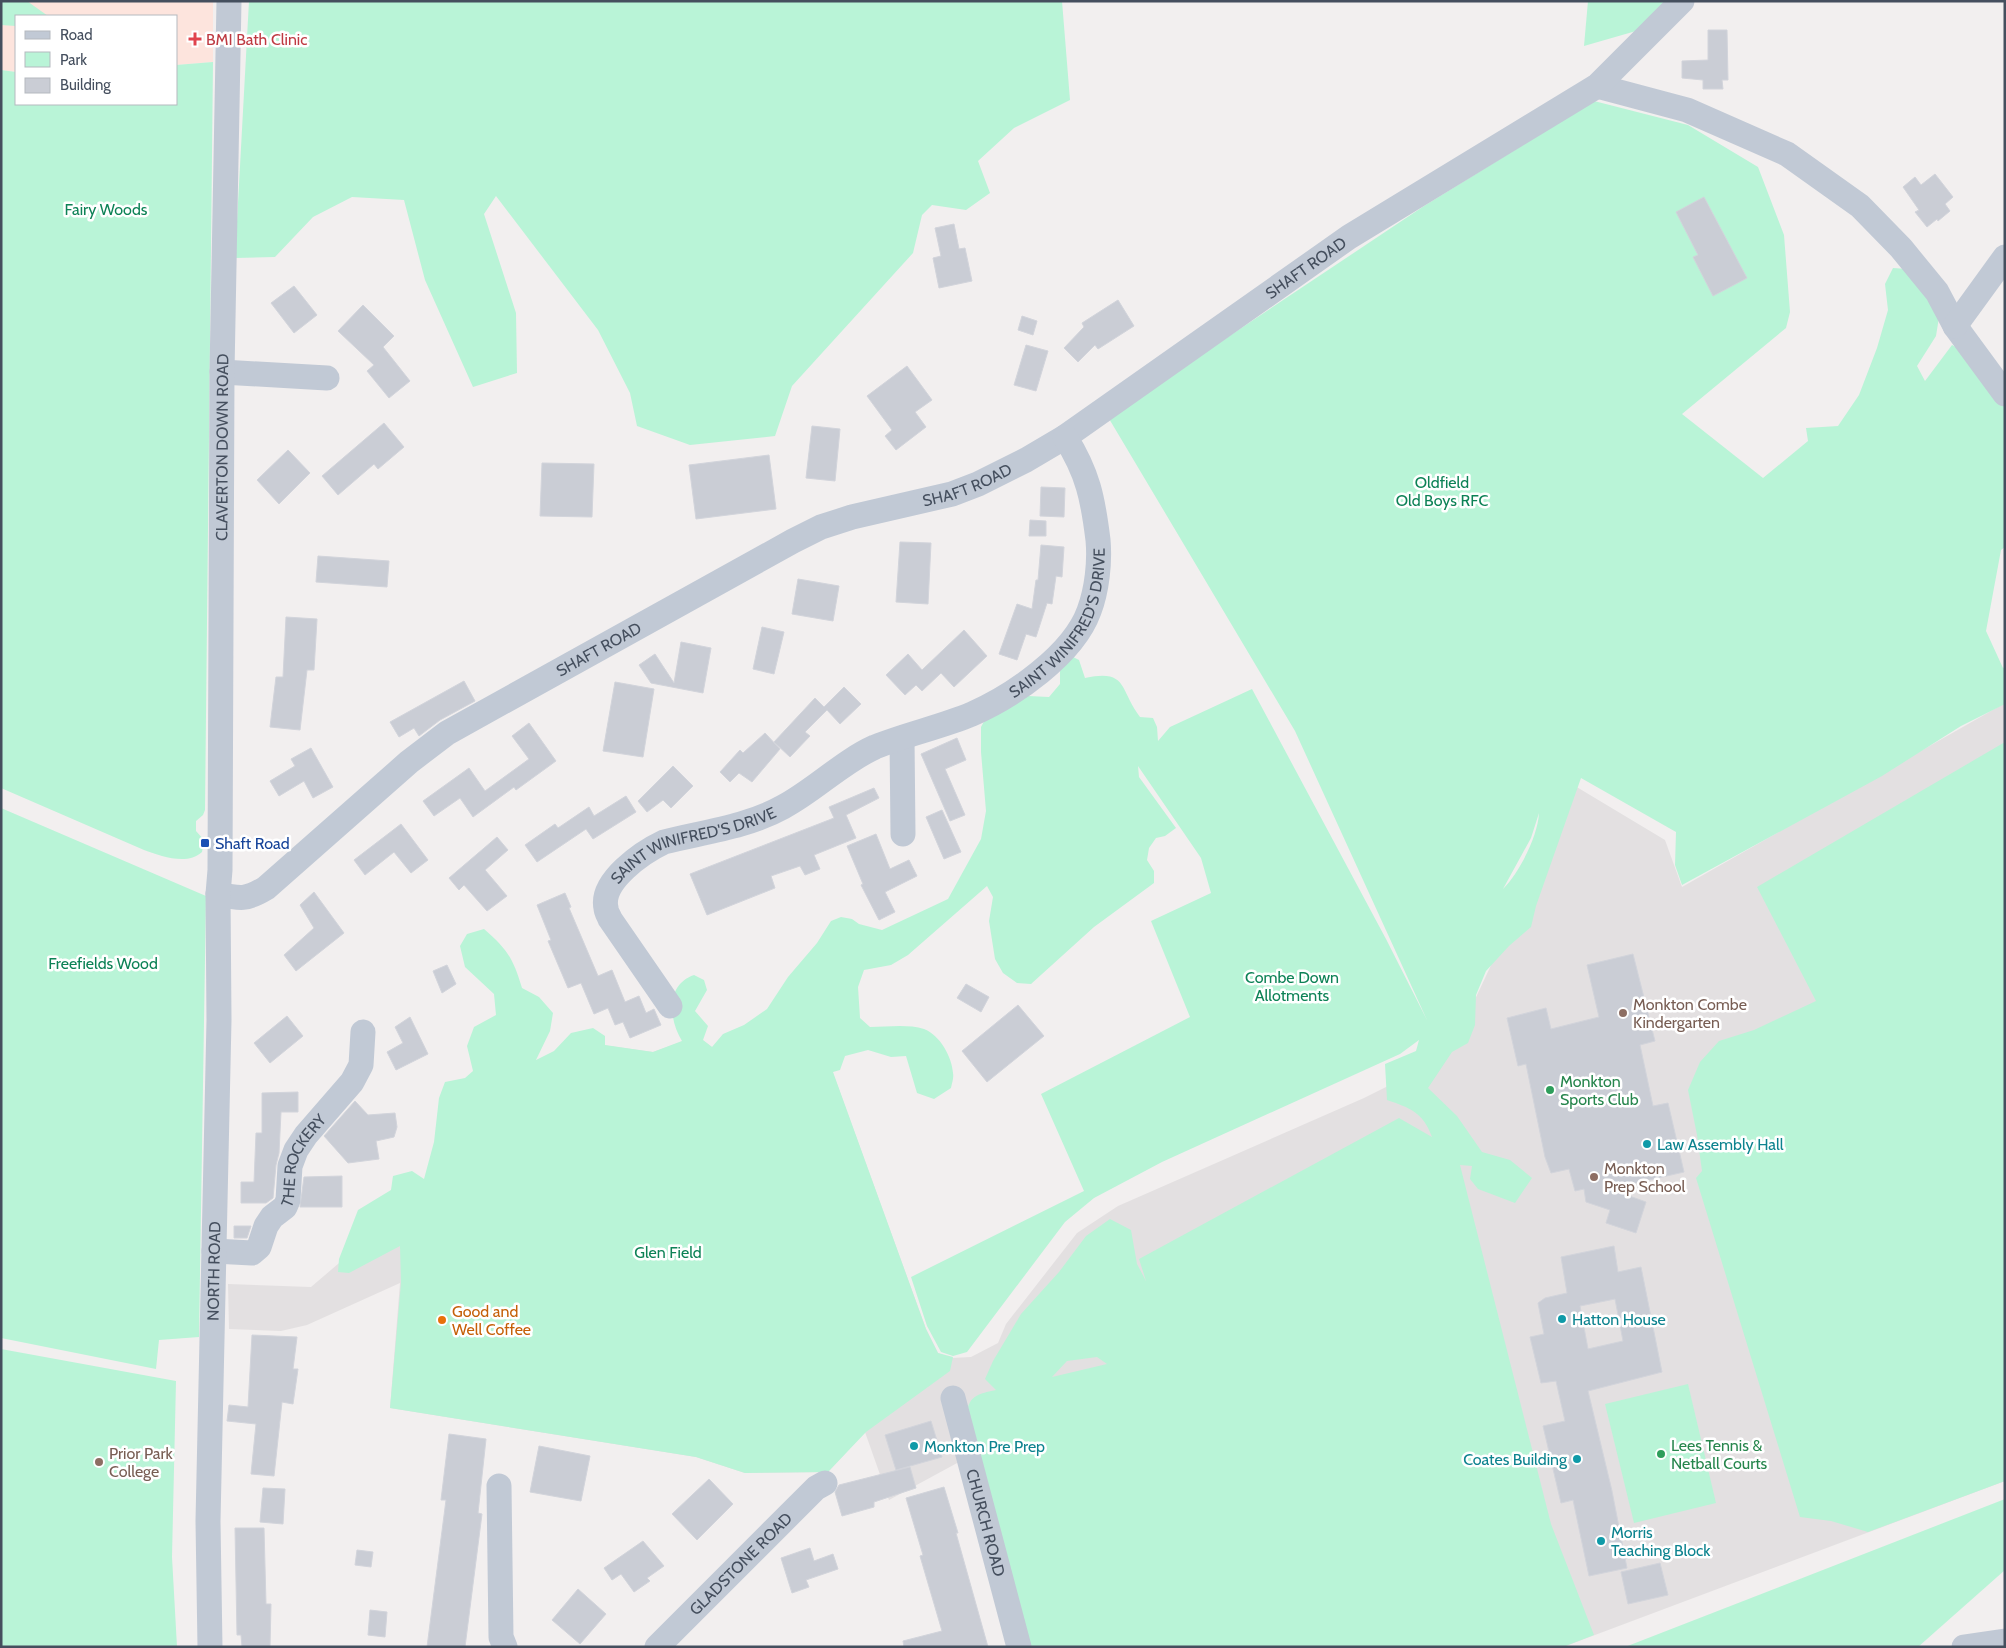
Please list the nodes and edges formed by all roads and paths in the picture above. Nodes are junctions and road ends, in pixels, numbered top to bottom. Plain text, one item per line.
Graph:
1 (229, 1) edge
2 (1682, 1) edge
3 (1597, 86) junction
4 (2005, 257) edge
5 (1955, 326) junction
6 (222, 372) junction
7 (327, 378) dead end
8 (2005, 394) edge
9 (1065, 437) junction
10 (902, 738) junction
11 (903, 834) dead end
12 (218, 894) junction
13 (670, 1006) dead end
14 (363, 1032) dead end
15 (214, 1251) junction
16 (953, 1398) dead end
17 (825, 1483) dead end
18 (499, 1486) dead end
19 (2005, 1641) edge
20 (210, 1647) edge
21 (505, 1647) edge
22 (657, 1647) edge
23 (1019, 1647) edge
24 (1964, 1647) edge

1 - 6 street, CLAVERTON DOWN ROAD
2 - 3 street, SHAFT ROAD
3 - 5 street
3 - 9 street, SHAFT ROAD
4 - 5 street
5 - 8 street
6 - 7 street
6 - 12 street, CLAVERTON DOWN ROAD
9 - 10 street, SAINT WINIFRED'S DRIVE
9 - 12 street, SHAFT ROAD
10 - 11 street
10 - 13 street, SAINT WINIFRED'S DRIVE
12 - 15 street, NORTH ROAD
14 - 15 street, THE ROCKERY
15 - 20 street, NORTH ROAD
16 - 23 street, CHURCH ROAD
17 - 22 street, GLADSTONE ROAD
18 - 21 street
19 - 24 street

